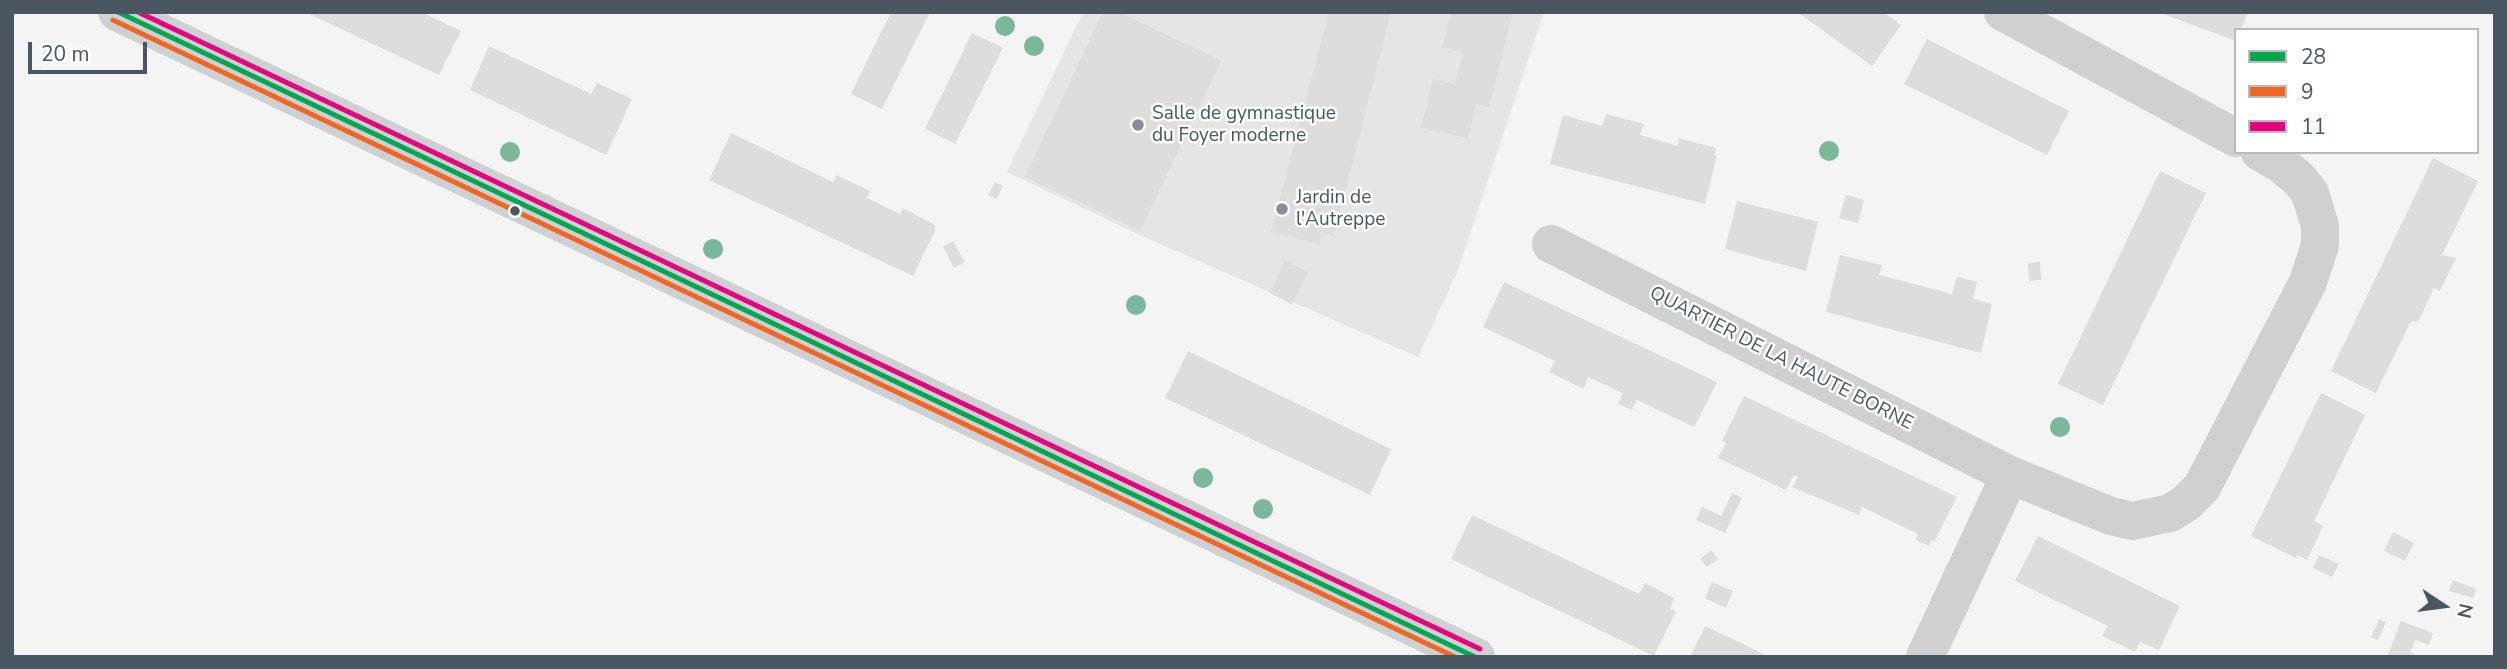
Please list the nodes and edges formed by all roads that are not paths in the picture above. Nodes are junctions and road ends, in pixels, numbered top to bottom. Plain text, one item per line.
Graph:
1 (117, 12) edge
2 (2003, 12) edge
3 (2234, 137) edge
4 (2264, 154) edge
5 (1551, 244) dead end
6 (2010, 475) junction
7 (1476, 657) edge
8 (1925, 657) edge

1 - 7 street
2 - 3 street
4 - 6 street, QUARTIER DE LA HAUTE BORNE
5 - 6 street, QUARTIER DE LA HAUTE BORNE
6 - 8 street

